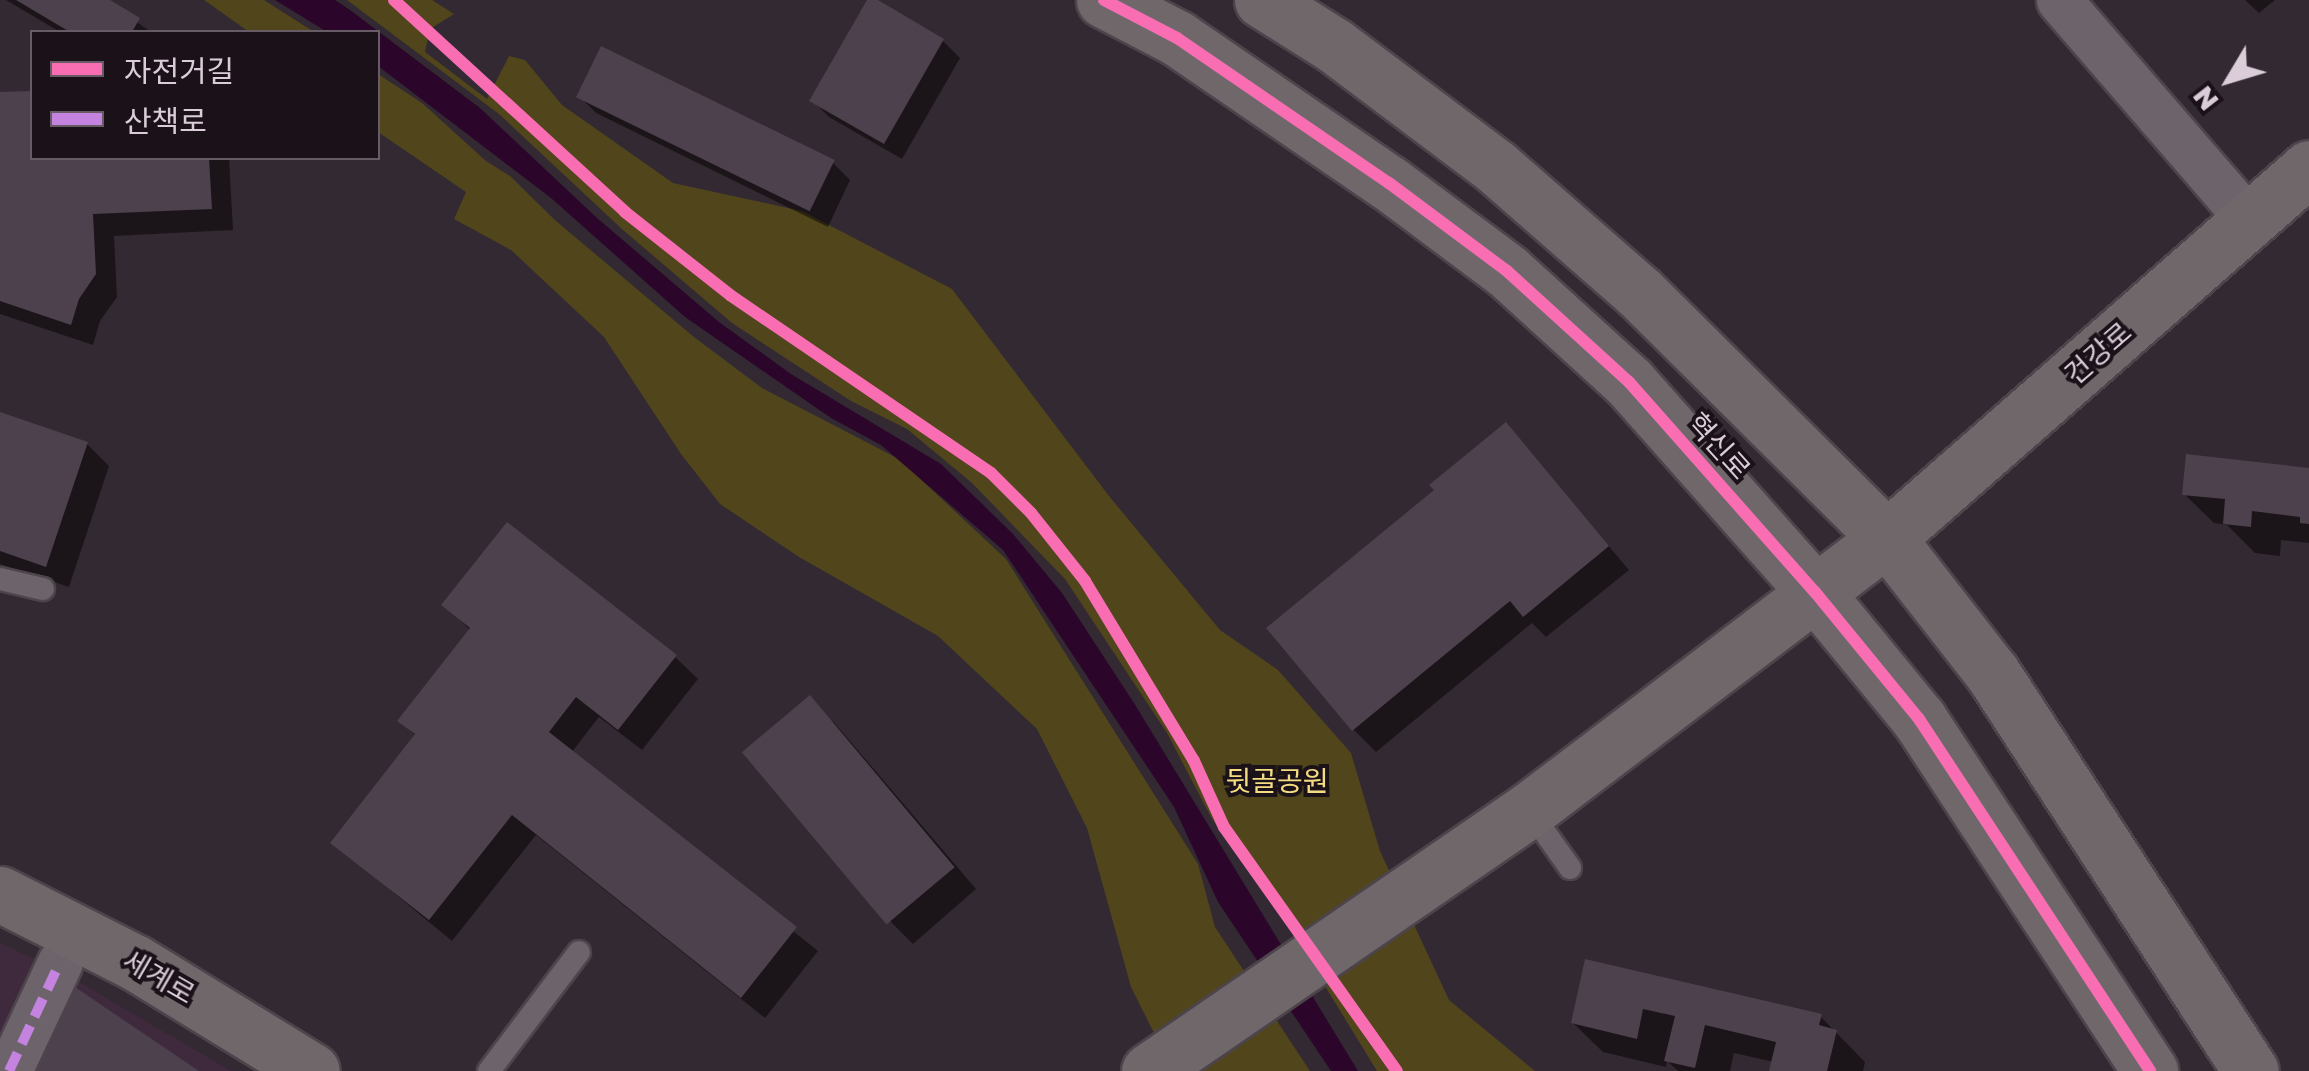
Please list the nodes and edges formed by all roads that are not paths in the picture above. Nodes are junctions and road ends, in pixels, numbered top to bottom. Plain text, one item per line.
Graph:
1 (1104, 0) edge
2 (1262, 0) edge
3 (2059, 0) edge
4 (2309, 168) edge
5 (2249, 220) junction
6 (1887, 538) junction
7 (0, 579) edge
8 (44, 589) dead end
9 (1815, 592) junction
10 (1529, 810) junction
11 (1570, 868) dead end
12 (0, 894) edge
13 (579, 952) dead end
14 (60, 962) dead end
15 (9, 1071) edge
16 (312, 1071) edge
17 (488, 1071) edge
18 (1149, 1071) edge
19 (2150, 1071) edge
20 (2251, 1071) edge

1 - 9 street, 혁신로
2 - 6 street, 혁신로
3 - 5 street
4 - 5 street, 건강로
5 - 6 street, 건강로
6 - 9 street, 건강로
6 - 20 street, 혁신로
7 - 8 lane
9 - 10 street
9 - 19 street, 혁신로
10 - 11 lane
10 - 18 street
12 - 16 street, 세계로
13 - 17 lane
14 - 15 street

